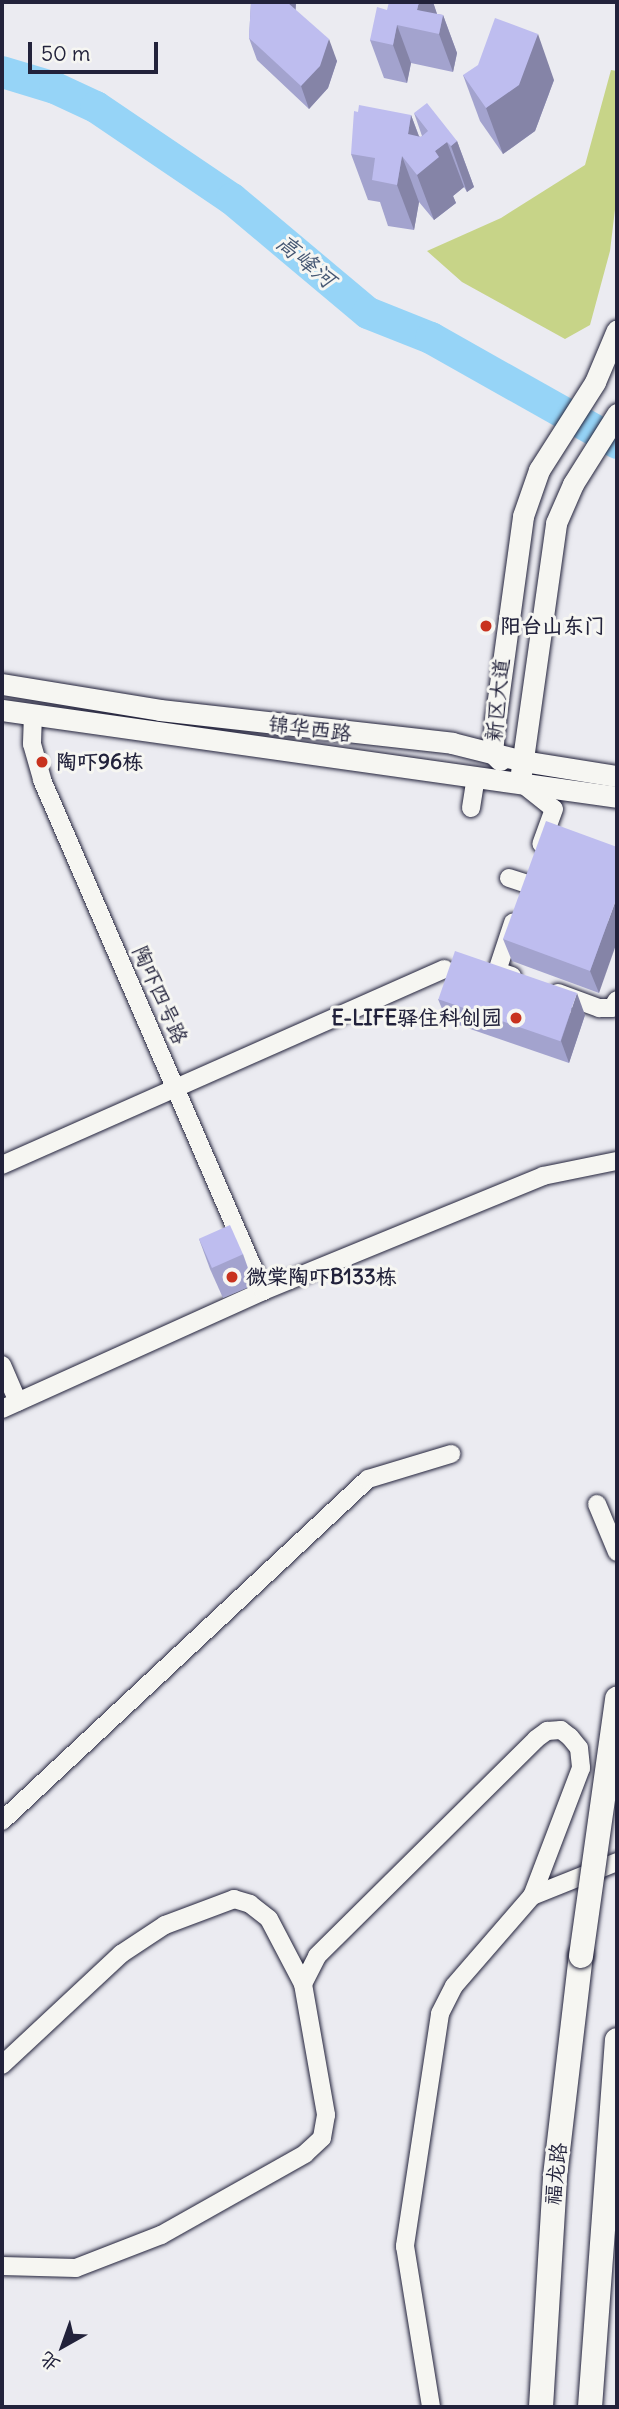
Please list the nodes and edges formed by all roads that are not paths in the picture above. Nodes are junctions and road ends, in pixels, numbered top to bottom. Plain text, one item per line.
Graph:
1 (617, 330) edge
2 (617, 414) edge
3 (502, 654) junction
4 (535, 660) junction
5 (2, 684) edge
6 (2, 710) edge
7 (33, 714) junction
8 (492, 752) junction
9 (523, 761) junction
10 (476, 776) junction
11 (617, 776) edge
12 (520, 782) junction
13 (617, 797) edge
14 (471, 808) dead end
15 (444, 969) dead end
16 (617, 1000) edge
17 (176, 1087) junction
18 (617, 1161) edge
19 (2, 1166) edge
20 (263, 1291) junction
21 (2, 1365) edge
22 (10, 1406) edge
23 (452, 1454) dead end
24 (597, 1504) dead end
25 (617, 1552) edge
26 (617, 1699) edge
27 (2, 1821) edge
28 (617, 1862) edge
29 (532, 1896) junction
30 (303, 1984) junction
31 (617, 2040) edge
32 (2, 2065) edge
33 (2, 2266) edge
34 (541, 2400) edge
35 (431, 2407) edge
36 (590, 2407) edge

1 - 3 main road, 新区大道
2 - 4 main road, 新区大道
3 - 4 main road
3 - 8 main road, 新区大道
4 - 9 main road, 新区大道
5 - 8 main road, 锦华西路
6 - 7 main road, 锦华西路
7 - 10 main road, 锦华西路
7 - 17 street, 陶吓四号路
8 - 9 main road, 锦华西路
8 - 12 main road, 新区大道
9 - 11 main road, 锦华西路
9 - 12 main road, 新区大道
10 - 12 main road, 锦华西路
10 - 14 street
12 - 13 main road, 锦华西路
12 - 16 street
15 - 17 street
17 - 19 street
17 - 20 street, 陶吓四号路
18 - 20 street
20 - 22 street
21 - 22 street
23 - 27 street
24 - 25 street
26 - 34 highway, 福龙路, bridge
28 - 29 street
29 - 30 street
29 - 35 street
30 - 32 street
30 - 33 street
31 - 36 highway

